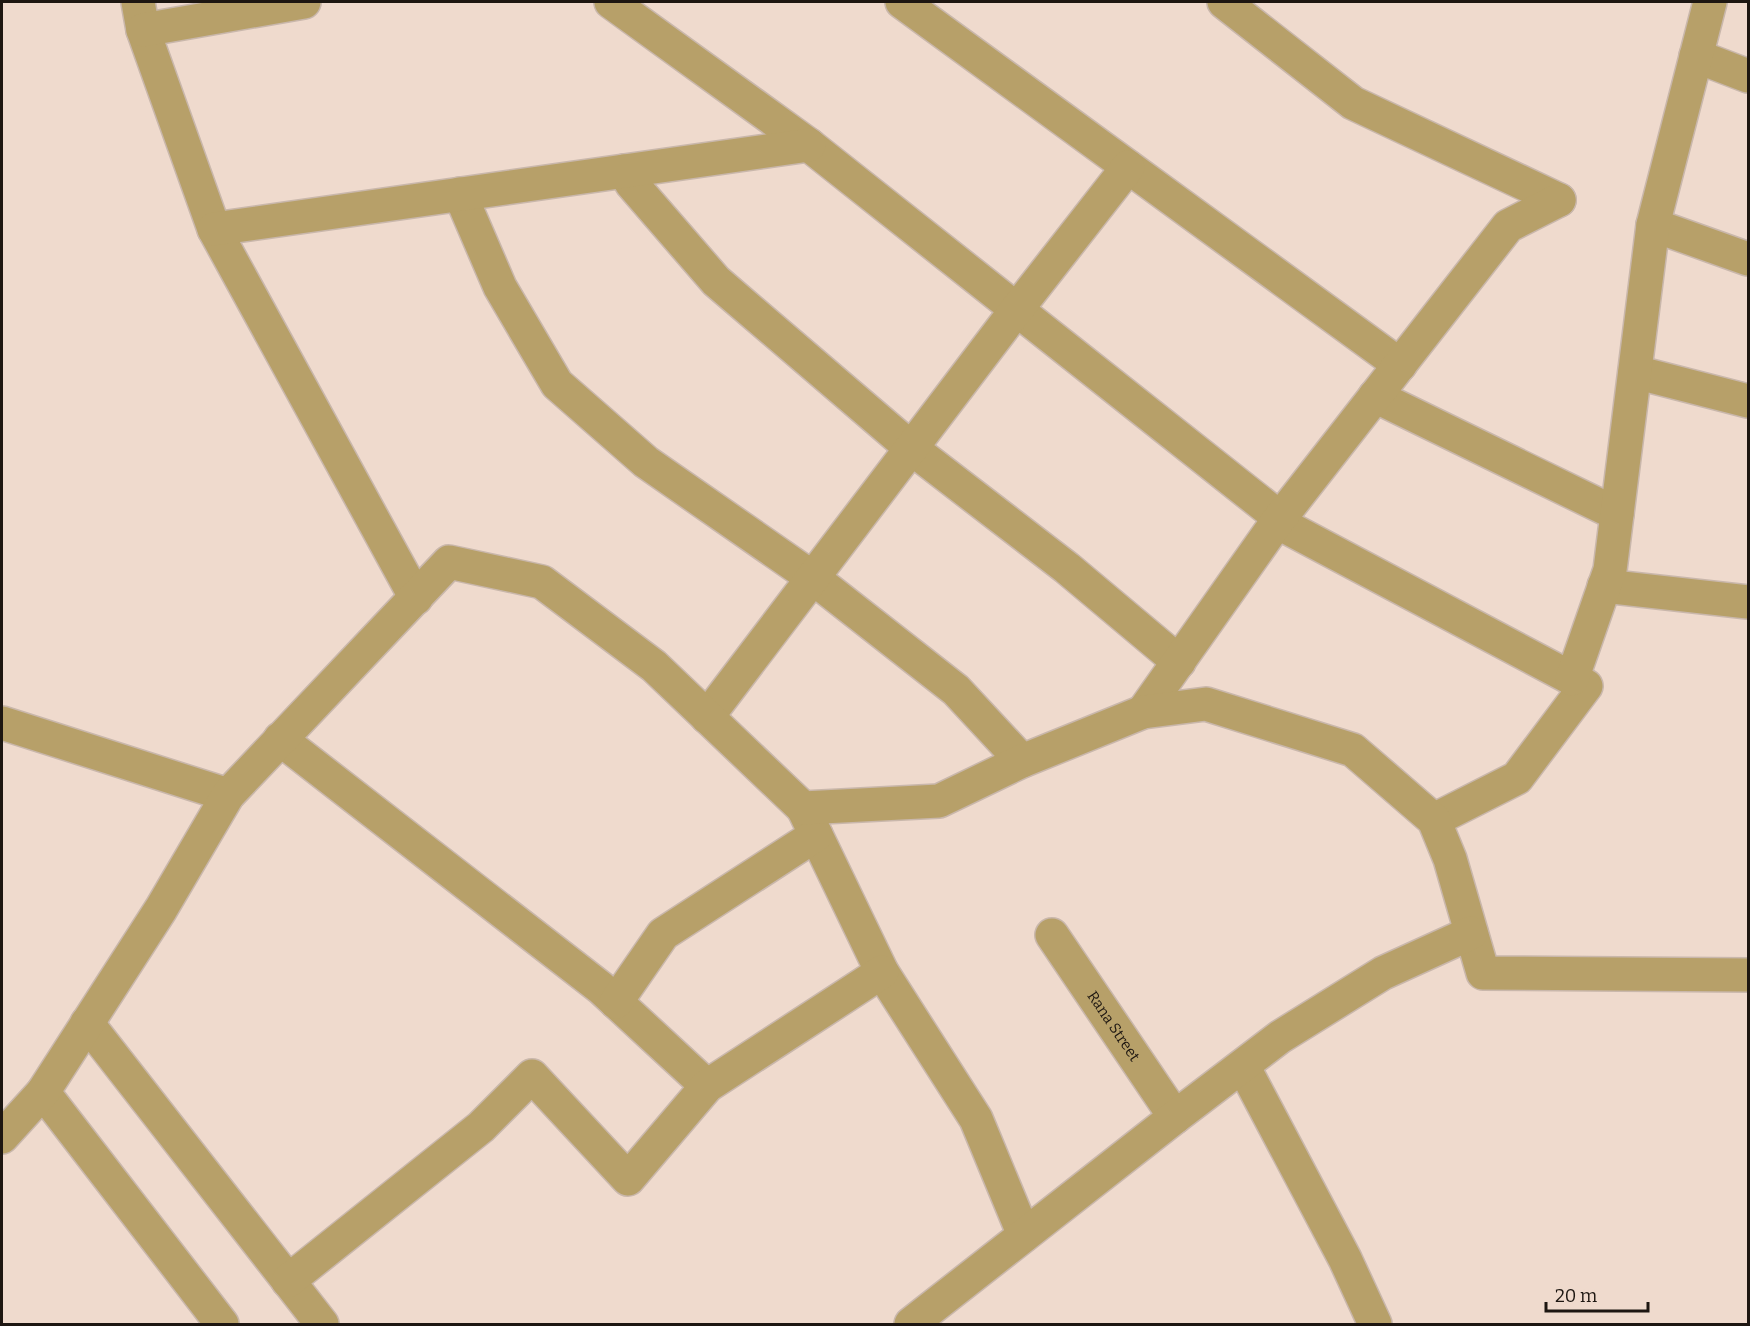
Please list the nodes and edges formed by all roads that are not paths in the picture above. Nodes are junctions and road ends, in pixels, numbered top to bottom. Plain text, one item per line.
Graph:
1 (304, 2) edge
2 (611, 2) edge
3 (902, 2) edge
4 (1224, 2) edge
5 (1710, 2) edge
6 (141, 16) edge
7 (1696, 56) junction
8 (1749, 76) edge
9 (809, 145) junction
10 (1128, 167) junction
11 (624, 171) junction
12 (460, 194) junction
13 (1653, 225) junction
14 (214, 229) junction
15 (1749, 259) edge
16 (1017, 309) junction
17 (1400, 365) junction
18 (1635, 372) junction
19 (1375, 396) junction
20 (1749, 401) edge
21 (911, 448) junction
22 (1617, 514) junction
23 (1279, 520) junction
24 (813, 578) junction
25 (1604, 586) junction
26 (416, 598) junction
27 (1749, 602) edge
28 (1179, 662) junction
29 (1572, 679) junction
30 (1143, 712) junction
31 (707, 717) junction
32 (2, 723) edge
33 (280, 739) junction
34 (1022, 761) junction
35 (228, 795) junction
36 (1434, 820) junction
37 (810, 822) junction
38 (1471, 933) junction
39 (1052, 934) dead end
40 (882, 972) junction
41 (1749, 975) edge
42 (616, 1002) junction
43 (87, 1023) junction
44 (1243, 1066) junction
45 (706, 1086) junction
46 (43, 1092) junction
47 (1175, 1117) junction
48 (2, 1137) edge
49 (1024, 1235) junction
50 (288, 1281) junction
51 (222, 1324) edge
52 (322, 1324) edge
53 (911, 1324) edge
54 (1375, 1324) edge

1 - 6 street
2 - 9 street
3 - 10 street
4 - 17 street
5 - 7 street
6 - 14 street
7 - 8 street
7 - 13 street
9 - 11 street
9 - 16 street
10 - 16 street
10 - 17 street
11 - 12 street
11 - 21 street
12 - 14 street
12 - 24 street
13 - 15 street
13 - 18 street
14 - 26 street
16 - 21 street
16 - 23 street
17 - 19 street
18 - 20 street
18 - 22 street
19 - 22 street
19 - 23 street
21 - 24 street
21 - 28 street
22 - 25 street
23 - 28 street
23 - 29 street
24 - 31 street
24 - 34 street
25 - 27 street
25 - 29 street
26 - 31 street
26 - 33 street
28 - 30 street
29 - 36 street
30 - 34 street
30 - 36 street
31 - 37 street
32 - 35 street
33 - 35 street
33 - 42 street
34 - 37 street
35 - 43 street
36 - 38 street
37 - 40 street
37 - 42 street
38 - 41 street
38 - 44 street
39 - 47 street, Rana Street
40 - 45 street
40 - 49 street
42 - 45 street
43 - 46 street
43 - 50 street
44 - 47 street
44 - 54 street
45 - 50 street
46 - 48 street
46 - 51 street
47 - 49 street
49 - 53 street
50 - 52 street

